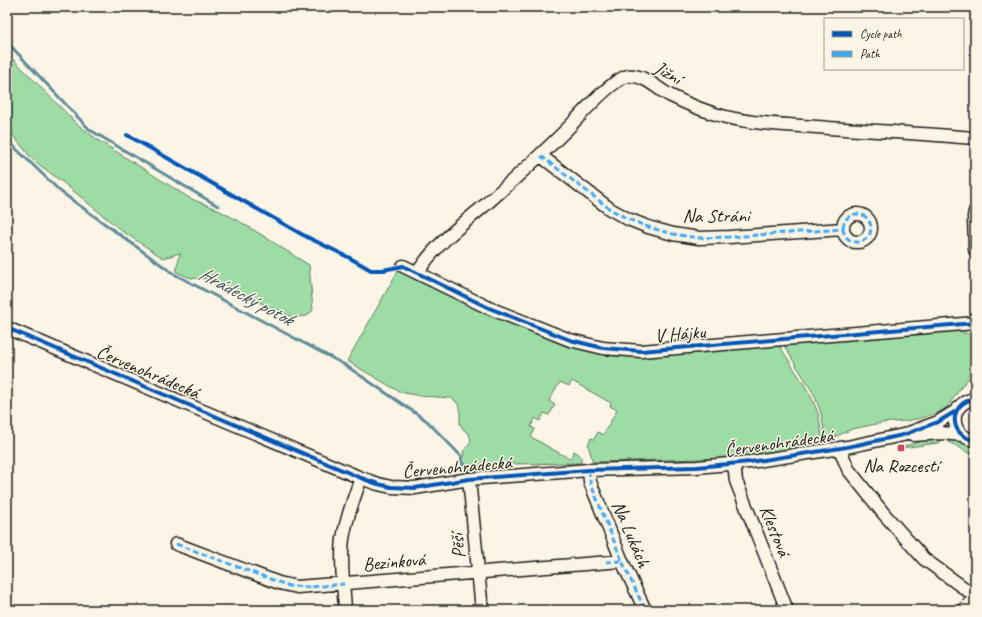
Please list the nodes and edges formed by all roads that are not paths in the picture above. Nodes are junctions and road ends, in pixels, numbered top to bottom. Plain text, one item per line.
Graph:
1 (975, 138) edge
2 (541, 156) junction
3 (975, 211) edge
4 (843, 229) dead end
5 (975, 250) edge
6 (403, 266) dead end
7 (418, 272) junction
8 (975, 323) edge
9 (7, 328) edge
10 (975, 399) edge
11 (956, 412) junction
12 (903, 435) junction
13 (962, 435) junction
14 (975, 440) edge
15 (840, 449) junction
16 (734, 464) junction
17 (589, 470) junction
18 (361, 478) junction
19 (469, 479) junction
20 (176, 544) dead end
21 (622, 560) junction
22 (479, 573) junction
23 (344, 584) junction
24 (975, 597) edge
25 (345, 610) edge
26 (482, 610) edge
27 (645, 610) edge
28 (787, 610) edge
29 (964, 610) edge

1 - 2 street, Jižní
2 - 4 street, Na Stráni
2 - 7 street, Jižní
3 - 5 street
6 - 7 street, V Hájku
7 - 8 street, V Hájku
9 - 18 street, Červenohrádecká
10 - 11 street, Červenohrádecká
11 - 12 street, Červenohrádecká
11 - 13 street
12 - 13 street, Červenohrádecká
12 - 15 street, Červenohrádecká
13 - 14 street, Červenohrádecká
15 - 16 street, Červenohrádecká
15 - 24 street
16 - 17 street, Červenohrádecká
16 - 28 street, Klestová
17 - 19 street, Červenohrádecká
17 - 21 street, Na Lukách
18 - 19 street, Červenohrádecká
18 - 23 street
19 - 22 street, Pěší
20 - 23 street, Bezinková
21 - 22 street, Bezinková
21 - 27 street, Na Lukách
22 - 23 street, Bezinková
22 - 26 street, Pěší
23 - 25 street
24 - 29 street

